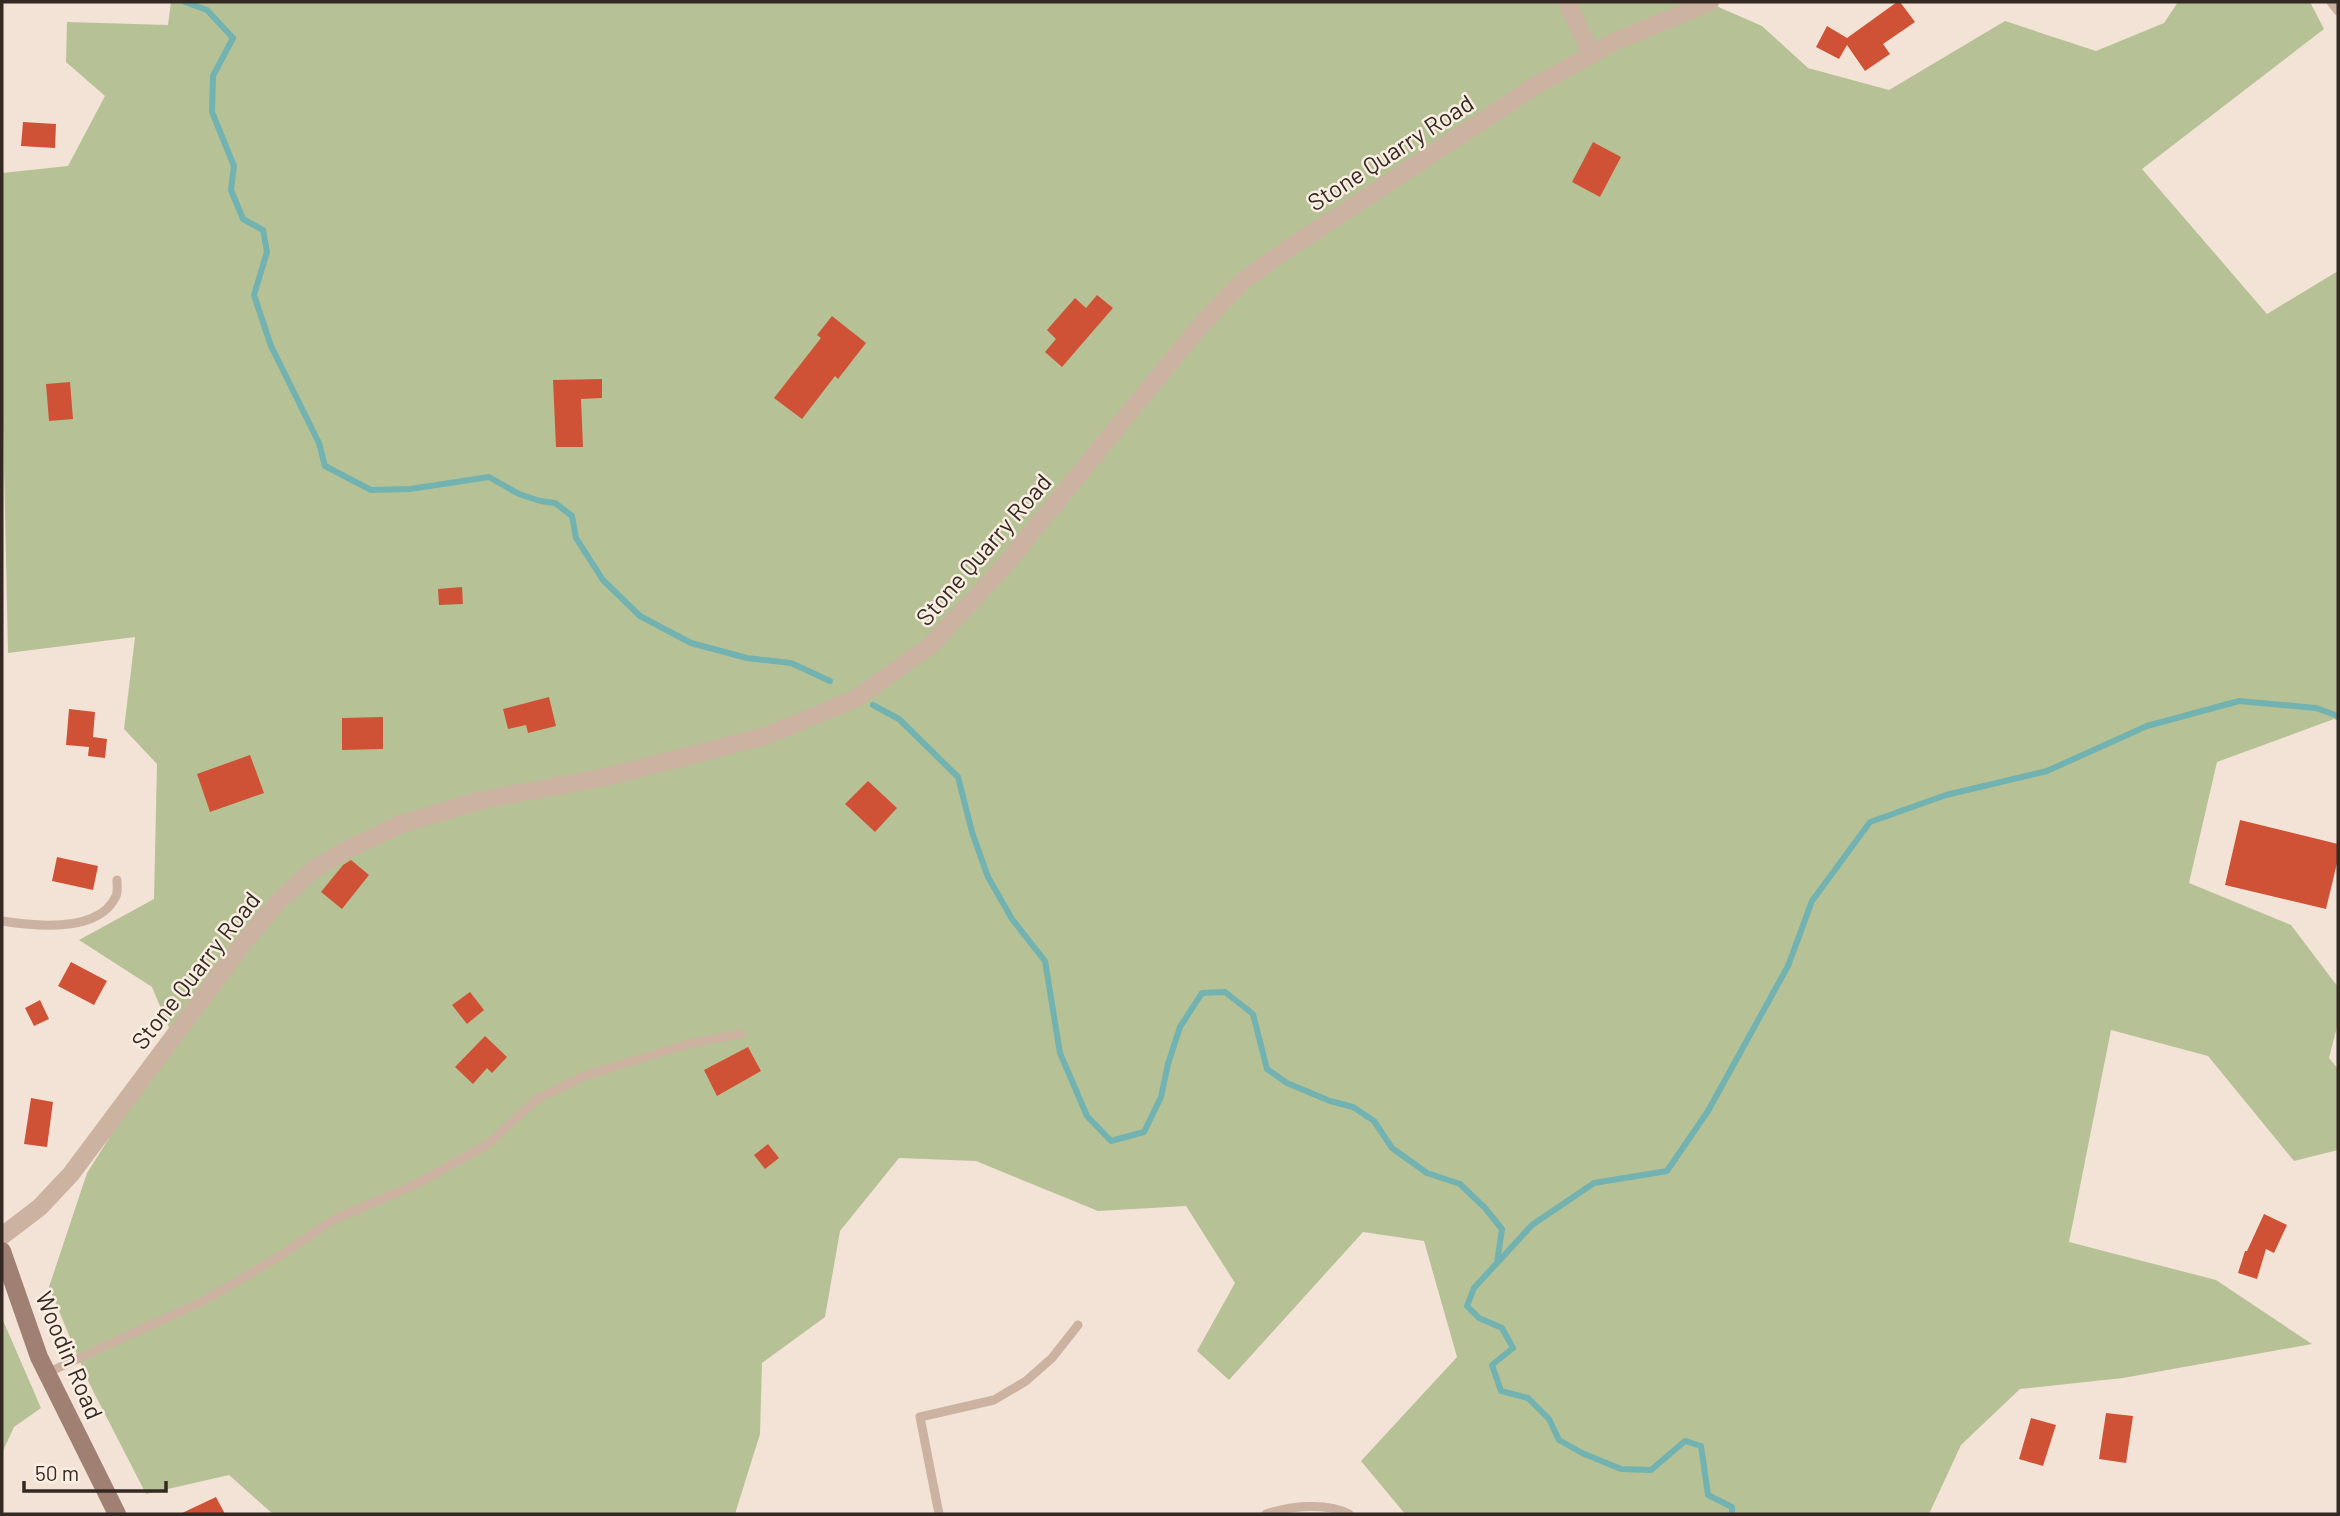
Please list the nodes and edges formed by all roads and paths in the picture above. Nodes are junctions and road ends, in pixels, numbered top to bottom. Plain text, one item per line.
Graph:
1 (1567, 2) edge
2 (1710, 2) edge
3 (2331, 2) edge
4 (2338, 11) edge
5 (1592, 54) junction
6 (117, 880) dead end
7 (2, 922) edge
8 (741, 1034) dead end
9 (2, 1236) edge
10 (2, 1251) edge
11 (1078, 1325) dead end
12 (47, 1373) junction
13 (117, 1514) edge
14 (939, 1514) edge
15 (1266, 1514) edge
16 (1349, 1514) edge

1 - 5 street
2 - 5 street, Stone Quarry Road
3 - 4 lane
5 - 9 street, Stone Quarry Road
6 - 7 lane
8 - 12 lane
10 - 12 street, Woodin Road
11 - 14 lane
12 - 13 street, Woodin Road
15 - 16 lane

